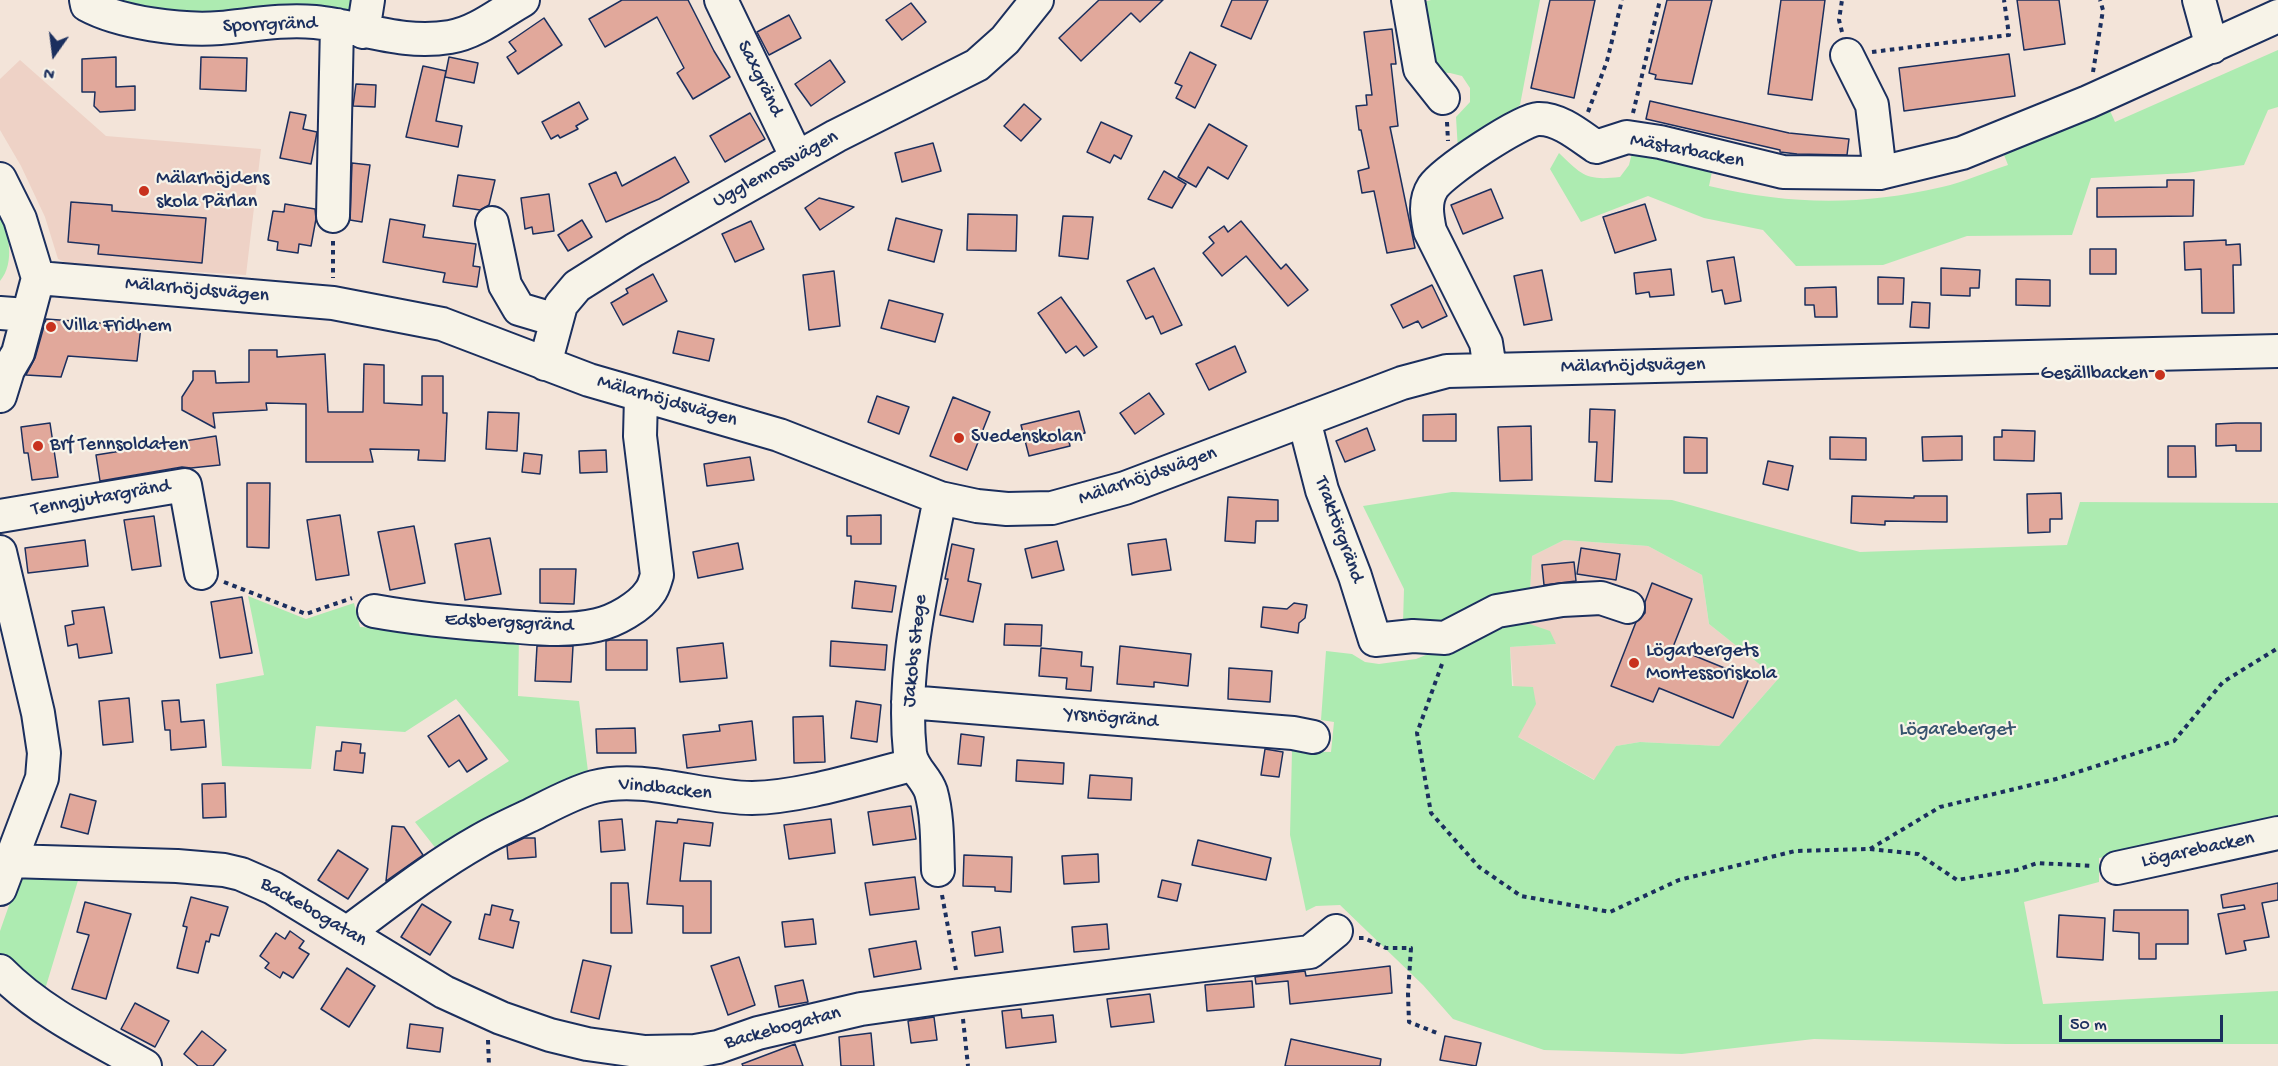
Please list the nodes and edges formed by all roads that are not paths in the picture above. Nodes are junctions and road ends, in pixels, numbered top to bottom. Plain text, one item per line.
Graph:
1 (86, 0) edge
2 (368, 0) edge
3 (523, 0) edge
4 (721, 0) edge
5 (1037, 0) edge
6 (1408, 0) edge
7 (2199, 0) edge
8 (2278, 16) edge
9 (350, 28) junction
10 (2212, 47) junction
11 (1847, 55) road end
12 (1443, 98) road end
13 (797, 158) junction
14 (1880, 173) junction
15 (0, 178) edge
16 (333, 216) road end
17 (492, 223) dead end
18 (38, 278) junction
19 (14, 314) edge
20 (556, 320) junction
21 (2278, 351) edge
22 (545, 364) junction
23 (1490, 369) junction
24 (0, 396) edge
25 (642, 396) junction
26 (1304, 420) junction
27 (940, 498) junction
28 (0, 516) edge
29 (0, 552) edge
30 (201, 573) road end
31 (1628, 607) dead end
32 (374, 611) road end
33 (908, 702) junction
34 (1312, 737) dead end
35 (912, 765) junction
36 (2278, 833) edge
37 (2117, 868) road end
38 (938, 870) dead end
39 (4, 875) edge
40 (348, 932) junction
41 (1331, 934) road end
42 (0, 971) edge
43 (145, 1066) edge

1 - 9 street, Sporrgränd
2 - 9 street
3 - 9 street, Sporrgränd
4 - 13 street, Saxgränd
5 - 13 street, Ugglemossvägen
6 - 12 street
7 - 10 street
8 - 10 street, Mästarbacken
9 - 16 street
10 - 14 street, Mästarbacken
11 - 14 street
13 - 20 street, Ugglemossvägen
14 - 23 street, Mästarbacken
15 - 18 street
17 - 20 street
18 - 19 street
18 - 22 street, Mälarhöjdsvägen
19 - 24 street
20 - 22 street, Ugglemossvägen
21 - 23 street, Mälarhöjdsvägen
22 - 25 street, Mälarhöjdsvägen
23 - 26 street, Mälarhöjdsvägen
25 - 27 street, Mälarhöjdsvägen
25 - 32 street, Edsbergsgränd
26 - 27 street, Mälarhöjdsvägen
26 - 31 street, Traktörgränd
27 - 33 street, Jakobs Stege
28 - 30 street, Tenngjutargränd
29 - 39 street
33 - 34 street, Yrsnögränd
33 - 35 street, Jakobs Stege
35 - 38 street
35 - 40 street, Vindbacken
36 - 37 street, Lögarebacken
39 - 40 street, Backebogatan
40 - 41 street, Backebogatan
42 - 43 street

